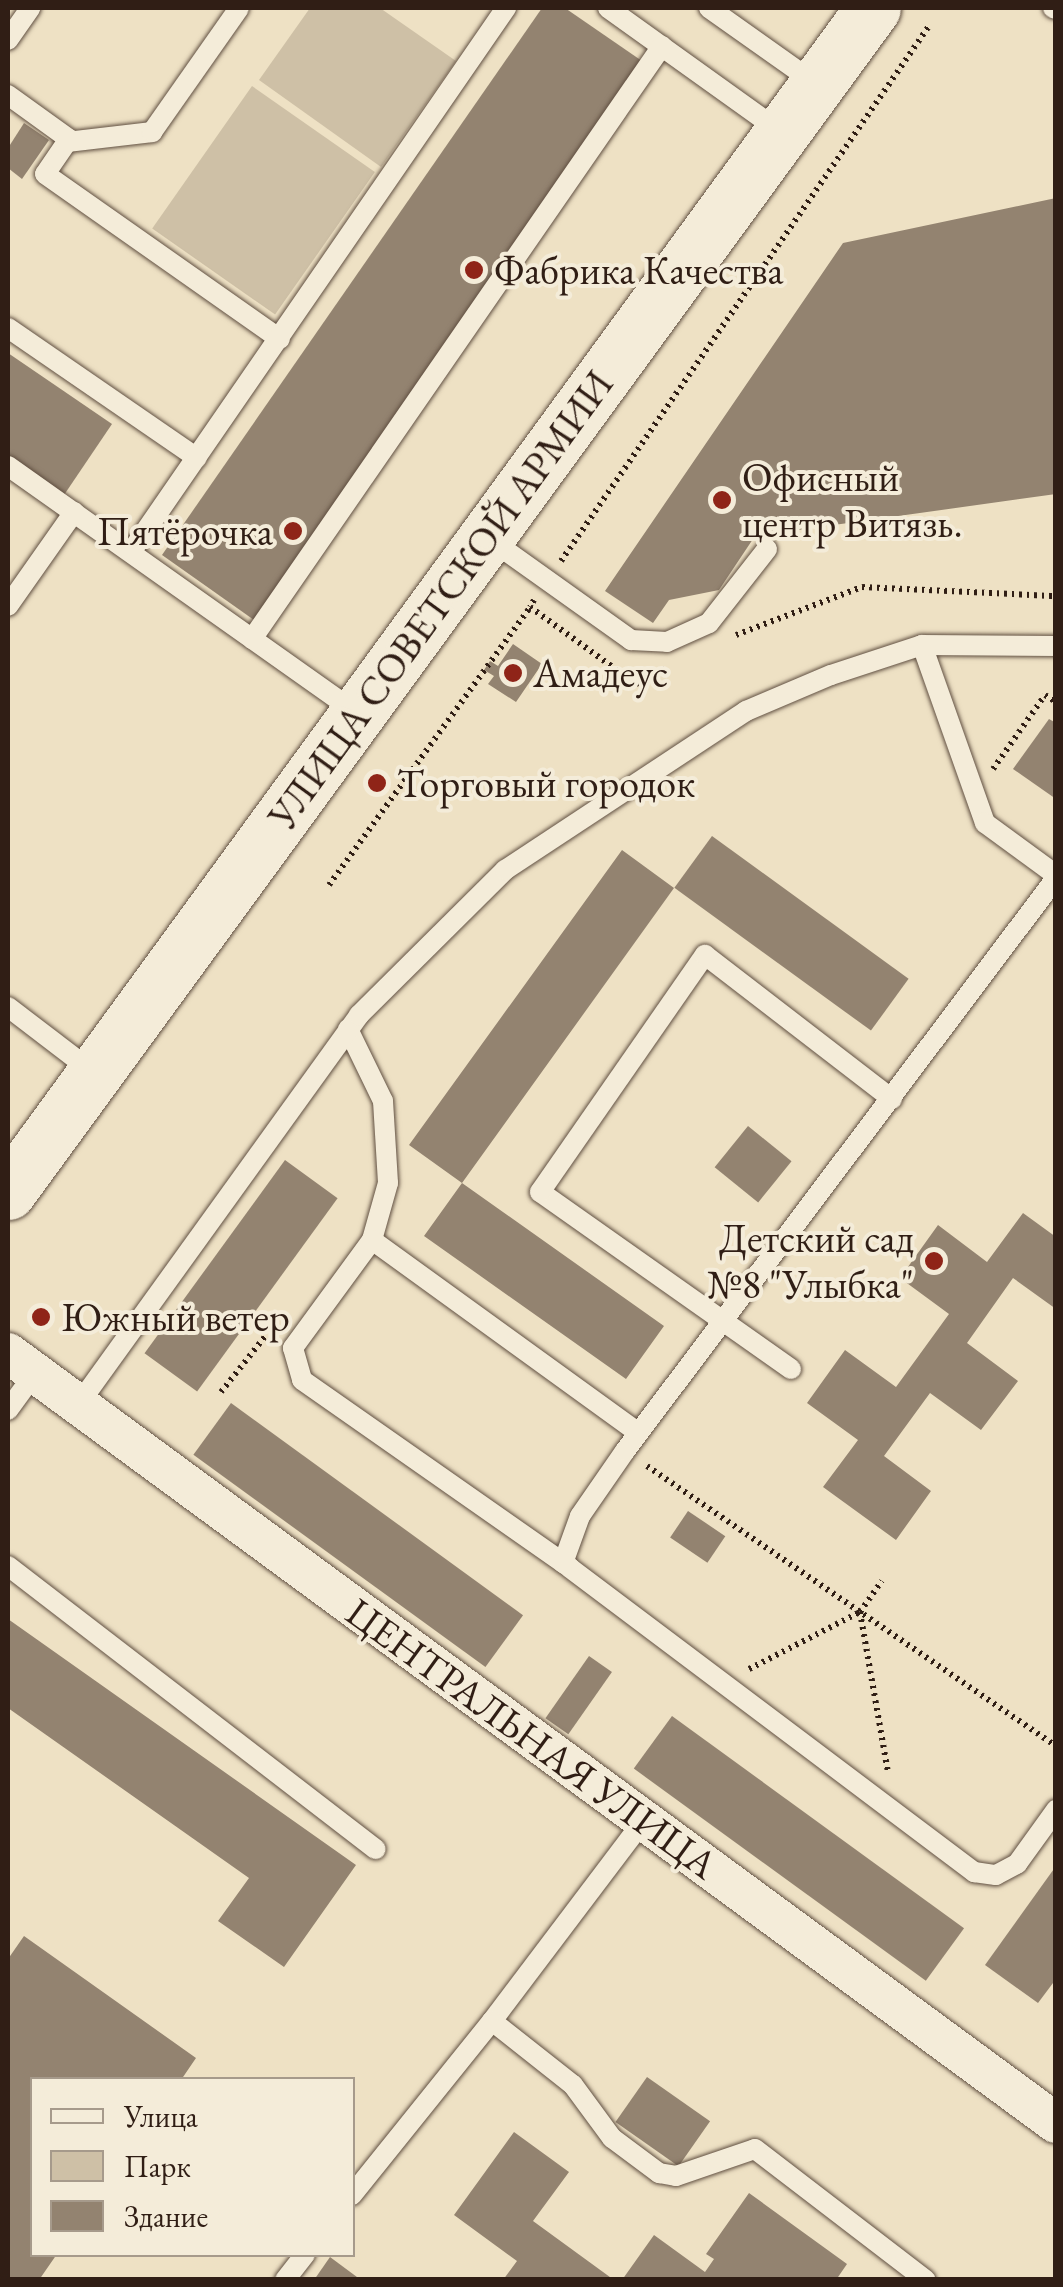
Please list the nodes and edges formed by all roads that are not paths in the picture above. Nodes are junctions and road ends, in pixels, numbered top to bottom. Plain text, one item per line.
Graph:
1 (30, 8) edge
2 (239, 8) edge
3 (506, 8) edge
4 (608, 8) edge
5 (709, 8) edge
6 (873, 8) edge
7 (8, 40) edge
8 (662, 46) junction
9 (817, 84) junction
10 (8, 95) edge
11 (782, 132) junction
12 (67, 142) junction
13 (8, 328) edge
14 (280, 339) junction
15 (197, 458) junction
16 (8, 466) edge
17 (74, 512) junction
18 (486, 537) junction
19 (767, 549) dead end
20 (131, 552) junction
21 (8, 606) edge
22 (252, 639) junction
23 (922, 645) junction
24 (1056, 646) edge
25 (357, 714) junction
26 (1056, 877) edge
27 (8, 1007) edge
28 (348, 1029) junction
29 (94, 1073) junction
30 (892, 1099) junction
31 (8, 1192) edge
32 (372, 1240) junction
33 (721, 1324) junction
34 (21, 1363) edge
35 (791, 1369) dead end
36 (78, 1405) junction
37 (8, 1410) edge
38 (639, 1433) junction
39 (562, 1562) junction
40 (8, 1566) edge
41 (1056, 1810) edge
42 (644, 1820) junction
43 (376, 1849) dead end
44 (492, 2021) junction
45 (1056, 2123) edge
46 (355, 2192) edge
47 (303, 2257) edge
48 (285, 2280) edge
49 (926, 2280) edge

1 - 7 lane
2 - 12 lane
3 - 14 lane
4 - 8 lane
5 - 9 lane
6 - 9 main road, УЛИЦА СОВЕТСКОЙ АРМИИ
8 - 11 lane
8 - 22 lane
9 - 11 main road, УЛИЦА СОВЕТСКОЙ АРМИИ
10 - 12 lane
11 - 18 main road, УЛИЦА СОВЕТСКОЙ АРМИИ
12 - 14 lane
13 - 15 lane
14 - 15 lane
15 - 20 lane
16 - 17 lane
17 - 20 lane
17 - 21 lane
18 - 19 lane
18 - 25 main road, УЛИЦА СОВЕТСКОЙ АРМИИ
20 - 22 lane
22 - 25 lane
23 - 24 lane
23 - 26 lane
23 - 28 lane
25 - 29 main road, УЛИЦА СОВЕТСКОЙ АРМИИ
26 - 30 lane
27 - 29 lane
28 - 32 lane
28 - 36 lane
29 - 31 main road, УЛИЦА СОВЕТСКОЙ АРМИИ
30 - 33 lane
30 - 33 lane
32 - 38 lane
32 - 39 lane
33 - 35 lane
33 - 38 lane
34 - 36 street, ЦЕНТРАЛЬНАЯ УЛИЦА
34 - 37 lane
36 - 42 street, ЦЕНТРАЛЬНАЯ УЛИЦА
38 - 39 lane
39 - 41 lane
40 - 43 lane
42 - 44 lane
42 - 45 street, ЦЕНТРАЛЬНАЯ УЛИЦА
44 - 46 lane
44 - 49 lane
47 - 48 lane

